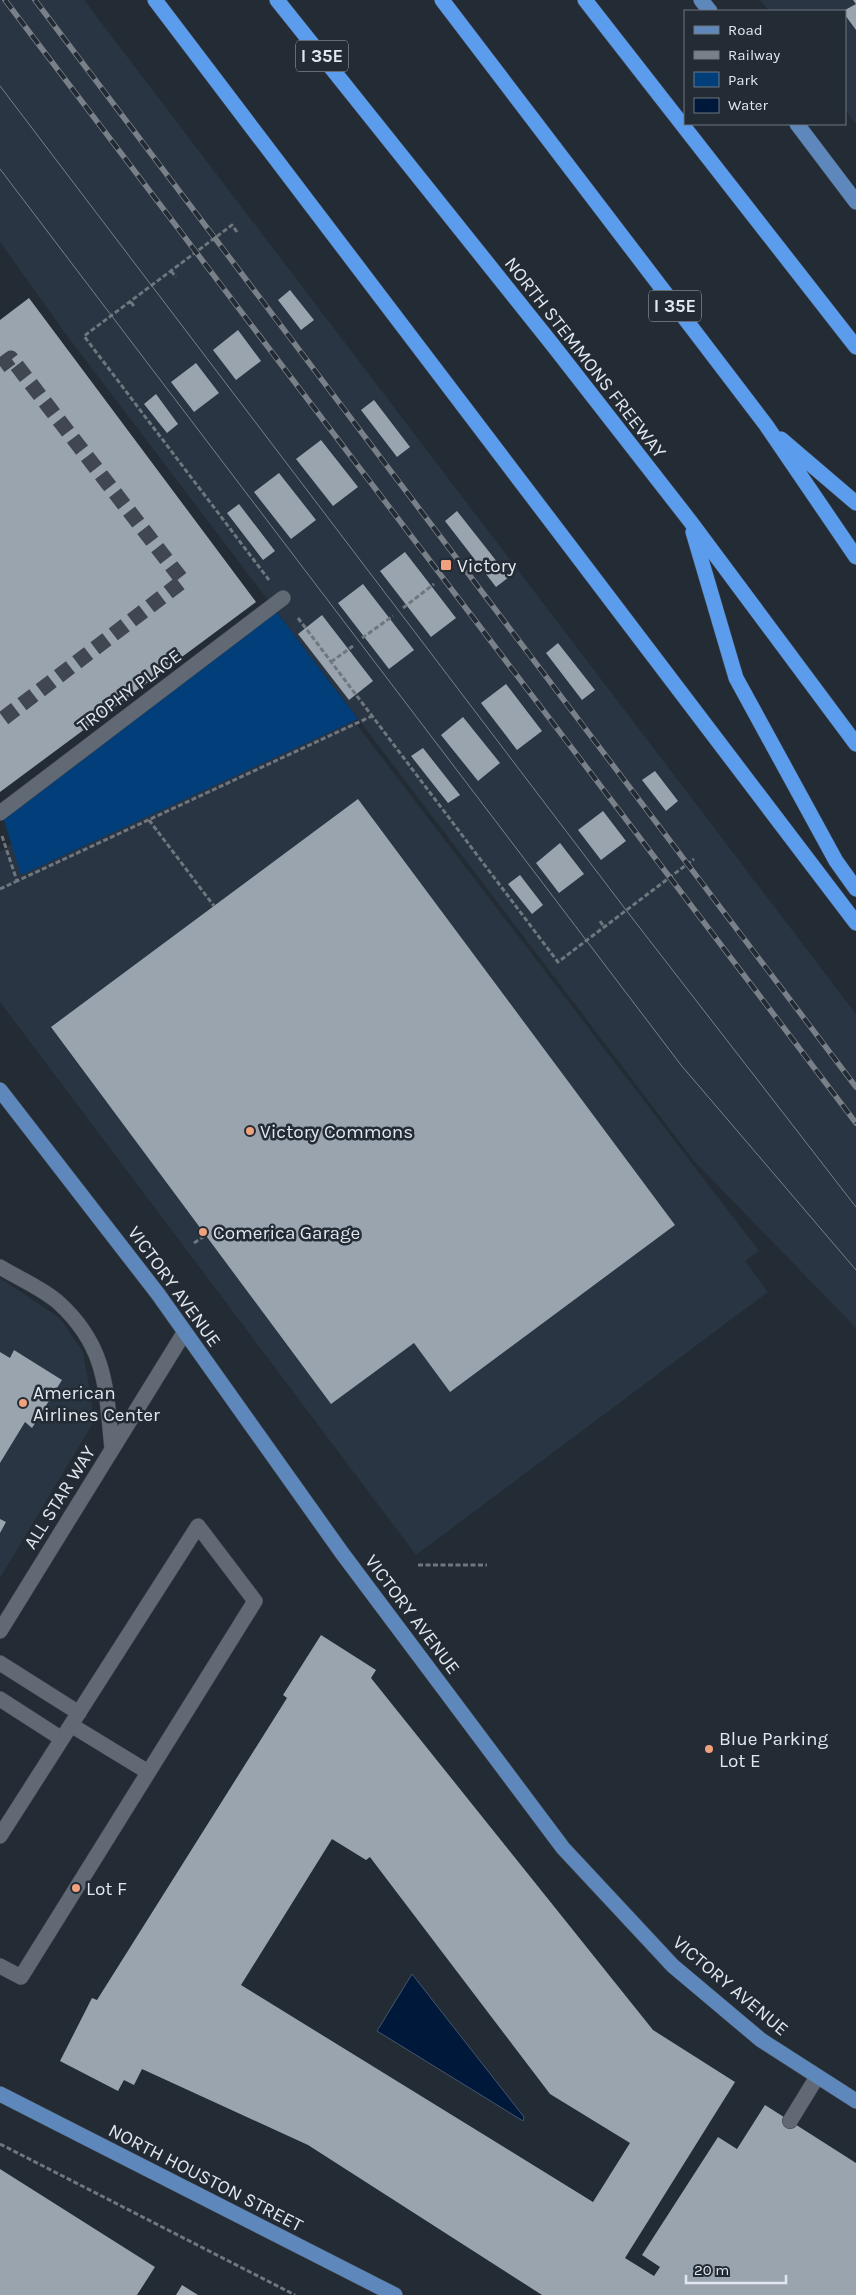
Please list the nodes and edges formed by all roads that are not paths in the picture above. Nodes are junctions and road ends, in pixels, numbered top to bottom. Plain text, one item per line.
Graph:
1 (155, 0) edge
2 (277, 0) edge
3 (442, 0) edge
4 (584, 0) edge
5 (701, 0) edge
6 (709, 10) edge
7 (798, 125) edge
8 (856, 202) edge
9 (856, 347) edge
10 (766, 426) junction
11 (856, 503) edge
12 (690, 521) junction
13 (856, 557) edge
14 (283, 598) road end
15 (856, 744) edge
16 (0, 813) edge
17 (856, 889) edge
18 (856, 923) edge
19 (0, 1090) edge
20 (0, 1267) edge
21 (184, 1333) junction
22 (112, 1449) junction
23 (0, 1631) edge
24 (0, 1663) edge
25 (0, 1699) edge
26 (75, 1719) junction
27 (62, 1739) junction
28 (148, 1772) junction
29 (0, 1836) edge
30 (0, 1966) edge
31 (817, 2077) junction
32 (0, 2094) edge
33 (856, 2101) edge
34 (790, 2122) dead end
35 (395, 2295) edge

1 - 18 highway
2 - 12 highway, NORTH STEMMONS FREEWAY / I 35E
3 - 10 highway, I 35E
4 - 9 highway
5 - 6 main road
7 - 8 main road
10 - 11 highway
10 - 13 highway, I 35E
12 - 15 highway, NORTH STEMMONS FREEWAY / I 35E
12 - 17 highway
14 - 16 street, TROPHY PLACE
19 - 21 main road, VICTORY AVENUE
20 - 22 street
21 - 22 street, ALL STAR WAY
21 - 31 main road, VICTORY AVENUE
22 - 23 street, ALL STAR WAY
24 - 26 street
25 - 27 street
26 - 27 street
26 - 28 street
26 - 28 street
27 - 29 street
28 - 30 street
31 - 33 main road, VICTORY AVENUE
31 - 34 street
32 - 35 main road, NORTH HOUSTON STREET

